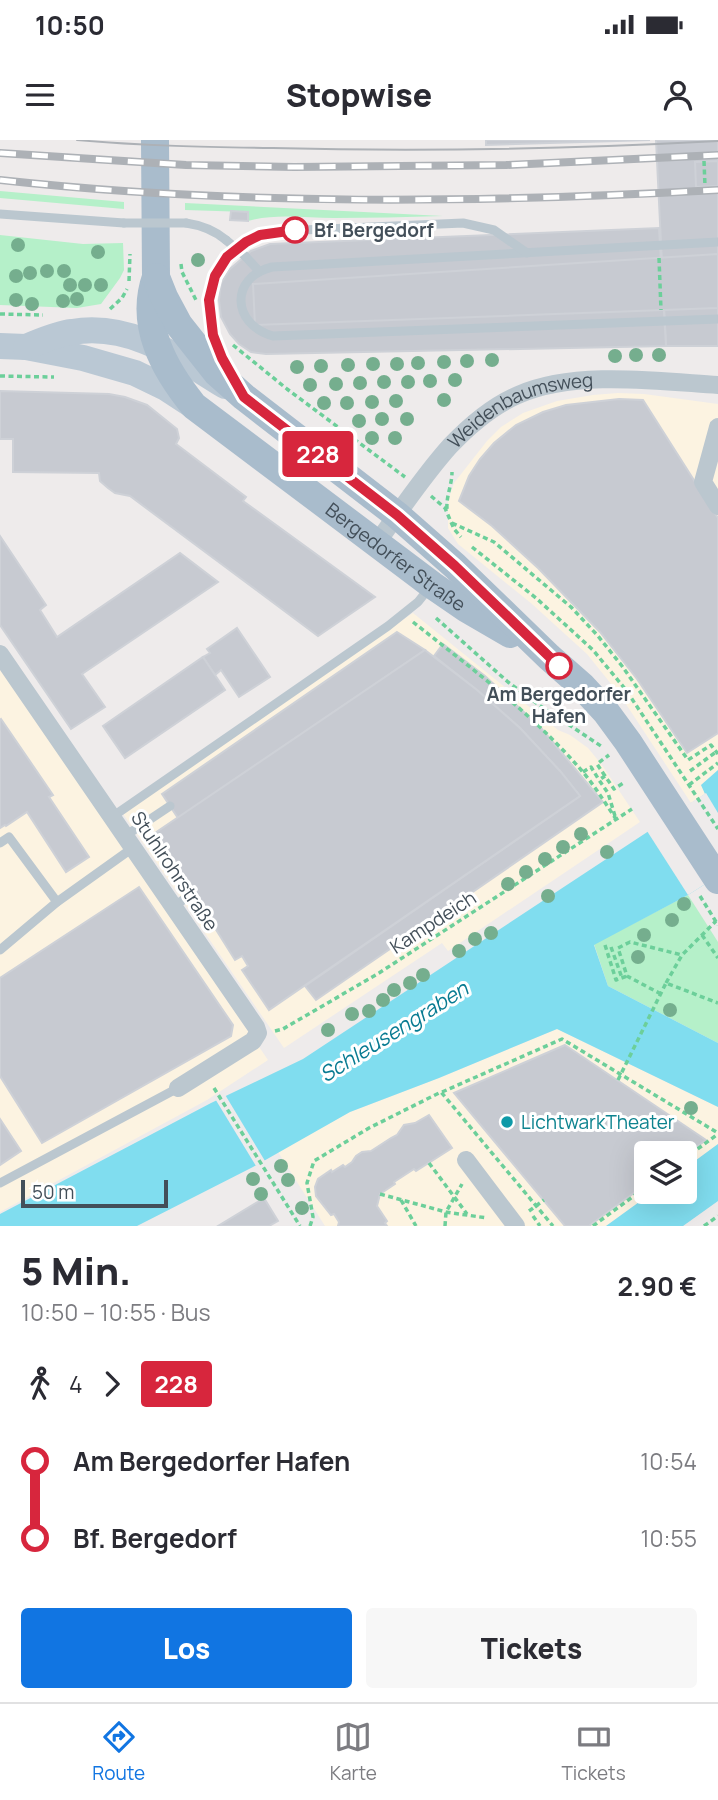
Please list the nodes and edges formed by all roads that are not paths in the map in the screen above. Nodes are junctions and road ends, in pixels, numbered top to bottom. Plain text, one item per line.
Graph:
1 (155, 140) edge
2 (0, 214) edge
3 (718, 242) edge
4 (527, 253) junction
5 (258, 271) junction
6 (718, 319) edge
7 (160, 327) junction
8 (25, 349) edge
9 (718, 385) edge
10 (244, 397) junction
11 (194, 406) junction
12 (718, 427) edge
13 (718, 506) edge
14 (397, 515) junction
15 (376, 544) junction
16 (425, 594) junction
17 (0, 654) edge
18 (549, 657) junction
19 (170, 806) dead end
20 (112, 817) junction
21 (129, 842) junction
22 (0, 843) edge
23 (710, 883) edge
24 (192, 893) dead end
25 (57, 902) junction
26 (173, 907) junction
27 (0, 950) edge
28 (178, 1088) joint
29 (469, 1164) road end
30 (0, 1183) edge
31 (515, 1224) edge

1 - 7 main road, Bergedorfer Straße
2 - 5 lane, bridge
3 - 4 lane
4 - 5 lane
4 - 10 lane
5 - 6 lane
7 - 8 main road
7 - 10 main road, Bergedorfer Straße
7 - 11 main road, Bergedorfer Straße
8 - 11 main road
9 - 14 street, Weidenbaumsweg
10 - 14 main road, Bergedorfer Straße
11 - 15 main road, Bergedorfer Straße
12 - 13 street
14 - 15 street, Weidenbaumsweg
14 - 18 main road, Bergedorfer Straße
15 - 16 main road, Bergedorfer Straße
16 - 18 main road, Bergedorfer Straße
16 - 20 lane
17 - 20 street, Stuhlrohrstraße
18 - 23 main road, Bergedorfer Straße
19 - 21 lane
20 - 21 street, Stuhlrohrstraße
21 - 25 lane
21 - 26 street, Stuhlrohrstraße
22 - 25 lane
24 - 26 lane
25 - 27 lane
26 - 28 street, Stuhlrohrstraße
28 - 30 lane
29 - 31 street

